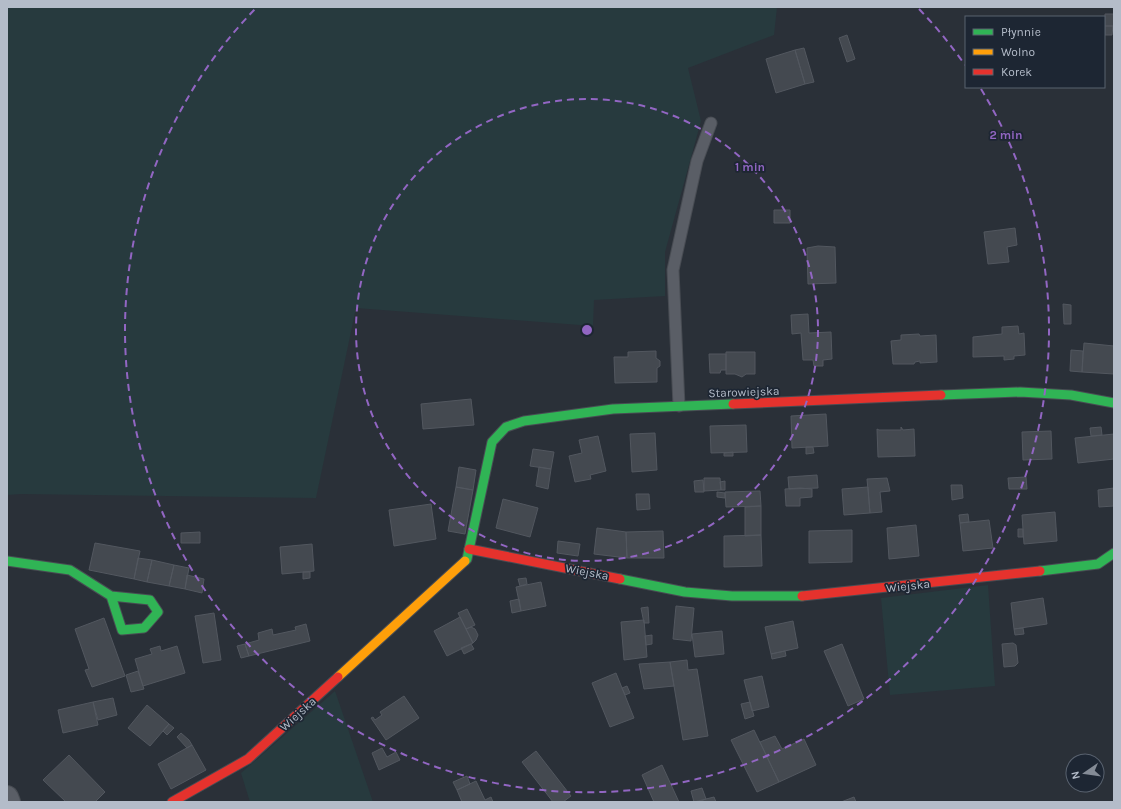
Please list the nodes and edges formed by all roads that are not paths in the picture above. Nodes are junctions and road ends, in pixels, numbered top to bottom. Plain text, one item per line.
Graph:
1 (711, 124) dead end
2 (1114, 403) edge
3 (679, 406) junction
4 (469, 549) junction
5 (7, 561) edge
6 (1109, 561) edge
7 (110, 596) junction
8 (7, 797) edge
9 (9, 802) edge
10 (172, 802) edge

1 - 3 lane
2 - 3 street, Starowiejska
3 - 4 street, Starowiejska
4 - 6 street, Wiejska
4 - 10 street, Wiejska
5 - 7 street
7 - 7 street
8 - 9 street

